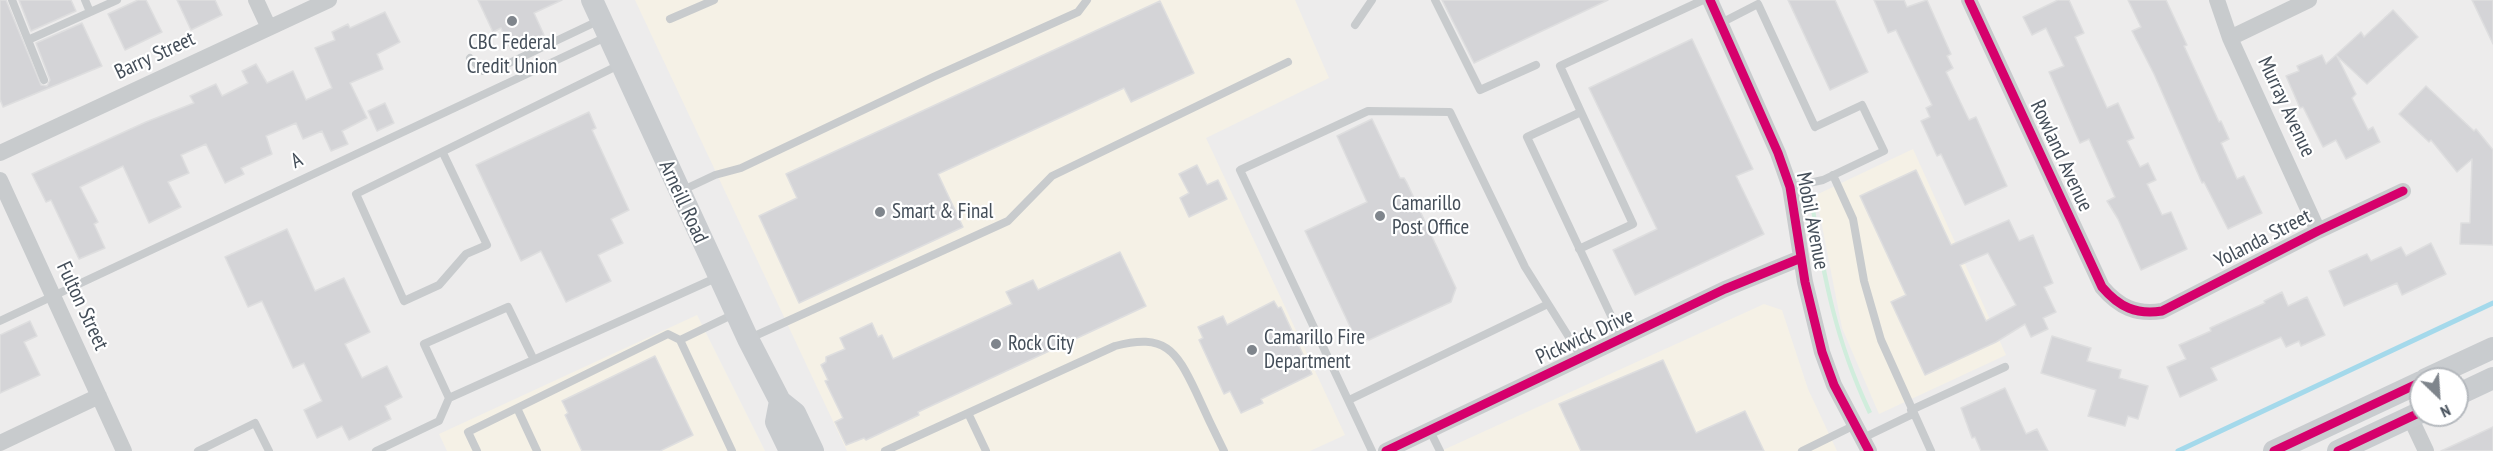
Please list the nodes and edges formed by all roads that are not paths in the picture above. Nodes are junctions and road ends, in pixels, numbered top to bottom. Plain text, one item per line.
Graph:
1 (12, 0) edge
2 (85, 0) edge
3 (117, 0) edge
4 (256, 0) edge
5 (329, 0) edge
6 (714, 0) edge
7 (1087, 0) edge
8 (1372, 0) edge
9 (1435, 0) edge
10 (1703, 0) edge
11 (1710, 0) edge
12 (1968, 0) edge
13 (2217, 0) edge
14 (2309, 0) edge
15 (90, 12) junction
16 (601, 18) edge
17 (670, 19) dead end
18 (1721, 23) junction
19 (1355, 25) dead end
20 (269, 28) junction
21 (2230, 38) junction
22 (28, 40) junction
23 (470, 58) dead end
24 (1288, 62) dead end
25 (619, 65) junction
26 (1536, 65) dead end
27 (44, 80) dead end
28 (1581, 112) junction
29 (0, 153) edge
30 (443, 153) junction
31 (1833, 175) junction
32 (0, 180) edge
33 (1790, 187) junction
34 (2403, 191) dead end
35 (678, 192) junction
36 (2318, 231) junction
37 (1579, 249) junction
38 (1802, 258) junction
39 (718, 277) junction
40 (52, 297) junction
41 (1548, 304) junction
42 (2138, 312) joint
43 (735, 313) junction
44 (0, 321) edge
45 (747, 339) junction
46 (680, 340) junction
47 (1622, 340) junction
48 (2493, 348) edge
49 (533, 358) junction
50 (1582, 358) junction
51 (2005, 367) dead end
52 (2453, 367) edge
53 (2493, 378) edge
54 (2409, 388) edge
55 (2469, 389) edge
56 (99, 396) junction
57 (449, 398) junction
58 (1349, 400) junction
59 (780, 401) junction
60 (517, 408) junction
61 (1912, 412) junction
62 (968, 413) junction
63 (2409, 417) edge
64 (2420, 427) edge
65 (1430, 431) junction
66 (1862, 438) edge
67 (0, 443) edge
68 (1405, 447) edge
69 (124, 451) edge
70 (198, 451) edge
71 (268, 451) edge
72 (376, 451) edge
73 (477, 451) edge
74 (537, 451) edge
75 (732, 451) edge
76 (790, 451) edge
77 (813, 451) edge
78 (885, 451) edge
79 (987, 451) edge
80 (1224, 451) edge
81 (1372, 451) edge
82 (1386, 451) edge
83 (1440, 451) edge
84 (1802, 451) edge
85 (1930, 451) edge
86 (2274, 451) edge
87 (2338, 451) edge
88 (2426, 451) edge

1 - 22 lane
2 - 15 lane
3 - 15 lane
4 - 20 street
5 - 20 street, Barry Street
6 - 17 lane
7 - 35 lane
8 - 19 lane
9 - 26 lane
10 - 28 lane
11 - 18 street, Mobil Avenue
12 - 42 street, Rowland Avenue
13 - 21 street, Murray Avenue
14 - 21 street
15 - 22 lane
16 - 23 lane
16 - 25 main road, Arneill Road
16 - 40 lane, A
18 - 31 lane
18 - 33 street, Mobil Avenue
20 - 29 street, Barry Street
21 - 36 street, Murray Avenue
22 - 27 lane
24 - 45 lane
25 - 30 lane
25 - 35 main road, Arneill Road
28 - 37 lane
28 - 37 lane
30 - 30 lane
31 - 33 lane
31 - 61 lane
32 - 40 street, Fulton Street
33 - 38 street, Mobil Avenue
34 - 36 street, Yolanda Street
35 - 39 main road, Arneill Road
36 - 42 street, Yolanda Street
37 - 47 lane
38 - 47 street, Pickwick Drive
38 - 66 street, Mobil Avenue
39 - 43 main road, Arneill Road
39 - 49 lane
40 - 44 lane, A
40 - 56 street, Fulton Street
41 - 50 lane
41 - 58 lane
41 - 58 lane
43 - 45 main road, Arneill Road
43 - 46 lane
45 - 59 main road, Arneill Road
46 - 60 lane
46 - 75 lane
47 - 50 street, Pickwick Drive
48 - 52 main road
49 - 57 lane
49 - 57 lane
50 - 65 street, Pickwick Drive
51 - 61 lane
53 - 55 main road
54 - 86 main road
56 - 67 street
56 - 69 street, Fulton Street
57 - 72 lane
58 - 81 lane
59 - 76 main road, Arneill Road
59 - 77 main road, Arneill Road
60 - 73 lane
60 - 74 lane
61 - 66 lane
61 - 85 lane
62 - 78 lane
62 - 79 lane
62 - 80 lane
63 - 87 main road
64 - 88 street
65 - 68 street, Pickwick Drive
65 - 83 lane
66 - 84 lane
68 - 82 street, Pickwick Drive
70 - 71 lane

